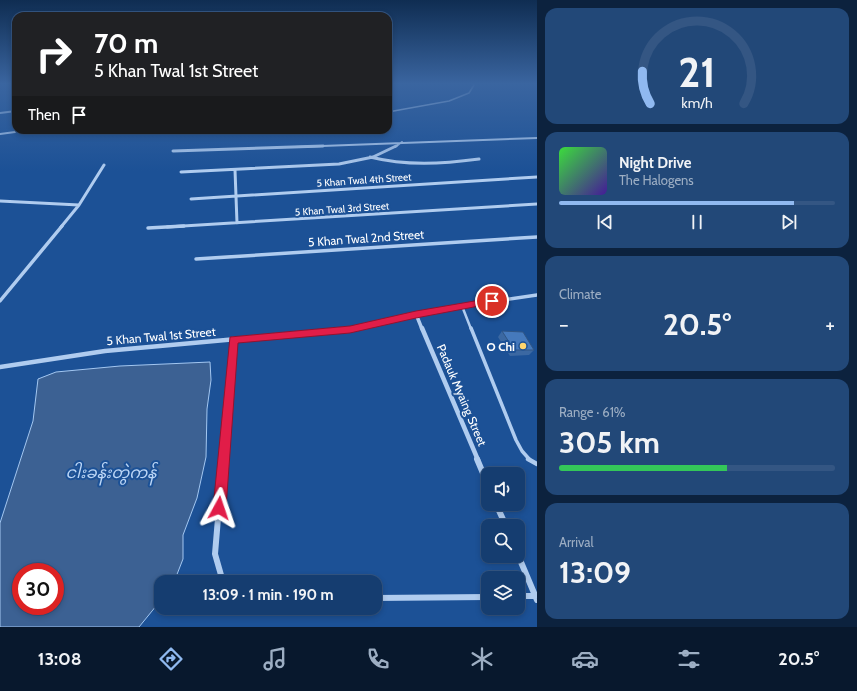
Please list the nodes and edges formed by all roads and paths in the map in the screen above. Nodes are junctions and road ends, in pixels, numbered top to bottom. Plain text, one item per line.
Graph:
1 (12, 132) edge
2 (0, 134) edge
3 (537, 138) edge
4 (403, 142) junction
5 (173, 151) dead end
6 (370, 157) junction
7 (479, 159) dead end
8 (104, 165) dead end
9 (235, 170) junction
10 (181, 172) dead end
11 (537, 177) edge
12 (236, 196) junction
13 (191, 199) dead end
14 (0, 201) edge
15 (537, 204) edge
16 (79, 205) junction
17 (237, 223) junction
18 (148, 228) dead end
19 (537, 237) edge
20 (196, 258) dead end
21 (537, 295) edge
22 (0, 301) edge
23 (462, 306) junction
24 (416, 314) junction
25 (233, 339) junction
26 (0, 367) edge
27 (537, 464) edge
28 (481, 467) edge
29 (521, 563) edge
30 (221, 575) edge
31 (481, 597) edge
32 (525, 597) edge
33 (382, 598) edge
34 (536, 598) edge

1 - 2 street
3 - 4 street
4 - 5 street
4 - 6 street
6 - 7 street
6 - 9 street
8 - 16 street
9 - 10 street
9 - 12 street
11 - 12 street, 5 Khan Twal 4th Street
12 - 13 street, 5 Khan Twal 4th Street
12 - 17 street
14 - 16 street
15 - 17 street, 5 Khan Twal 3rd Street
16 - 22 street
17 - 18 street, 5 Khan Twal 3rd Street
19 - 20 street, 5 Khan Twal 2nd Street
21 - 23 street, 5 Khan Twal 1st Street
23 - 24 street, 5 Khan Twal 1st Street
23 - 27 lane
24 - 25 street, 5 Khan Twal 1st Street
24 - 28 street, Padauk Myaing Street
25 - 26 street, 5 Khan Twal 1st Street
25 - 30 street
29 - 34 street
31 - 33 street
32 - 34 street

